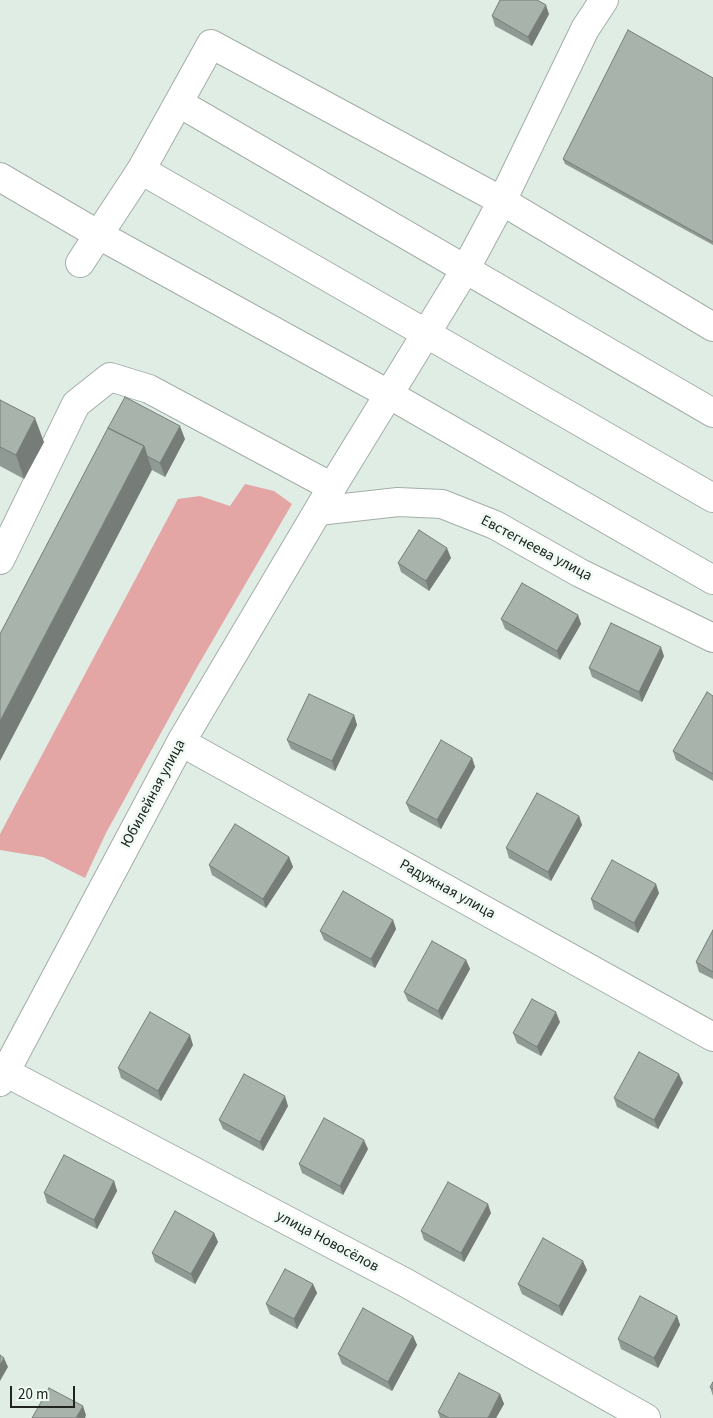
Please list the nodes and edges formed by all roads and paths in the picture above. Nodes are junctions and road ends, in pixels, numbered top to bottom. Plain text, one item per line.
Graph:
1 (604, 0) edge
2 (179, 103) junction
3 (141, 170) junction
4 (0, 177) edge
5 (502, 201) junction
6 (99, 235) junction
7 (80, 263) dead end
8 (465, 270) junction
9 (713, 327) edge
10 (427, 334) junction
11 (390, 395) junction
12 (713, 412) edge
13 (332, 487) junction
14 (713, 498) edge
15 (318, 511) junction
16 (0, 560) edge
17 (713, 580) edge
18 (713, 638) edge
19 (181, 742) junction
20 (713, 1037) edge
21 (3, 1077) edge
22 (646, 1418) edge

1 - 5 street, Юбилейная улица
2 - 3 street
2 - 5 street
2 - 8 street
3 - 6 street
3 - 10 street
4 - 6 street
5 - 8 street, Юбилейная улица
5 - 9 street
6 - 7 street
6 - 11 street
8 - 10 street, Юбилейная улица
8 - 12 street
10 - 11 street, Юбилейная улица
10 - 14 street
11 - 13 street, Юбилейная улица
11 - 17 street
13 - 15 street, Юбилейная улица
13 - 16 street
15 - 18 street, Евстегнеева улица
15 - 19 street, Юбилейная улица
19 - 20 street, Радужная улица
19 - 21 street, Юбилейная улица
21 - 22 street, улица Новосёлов

